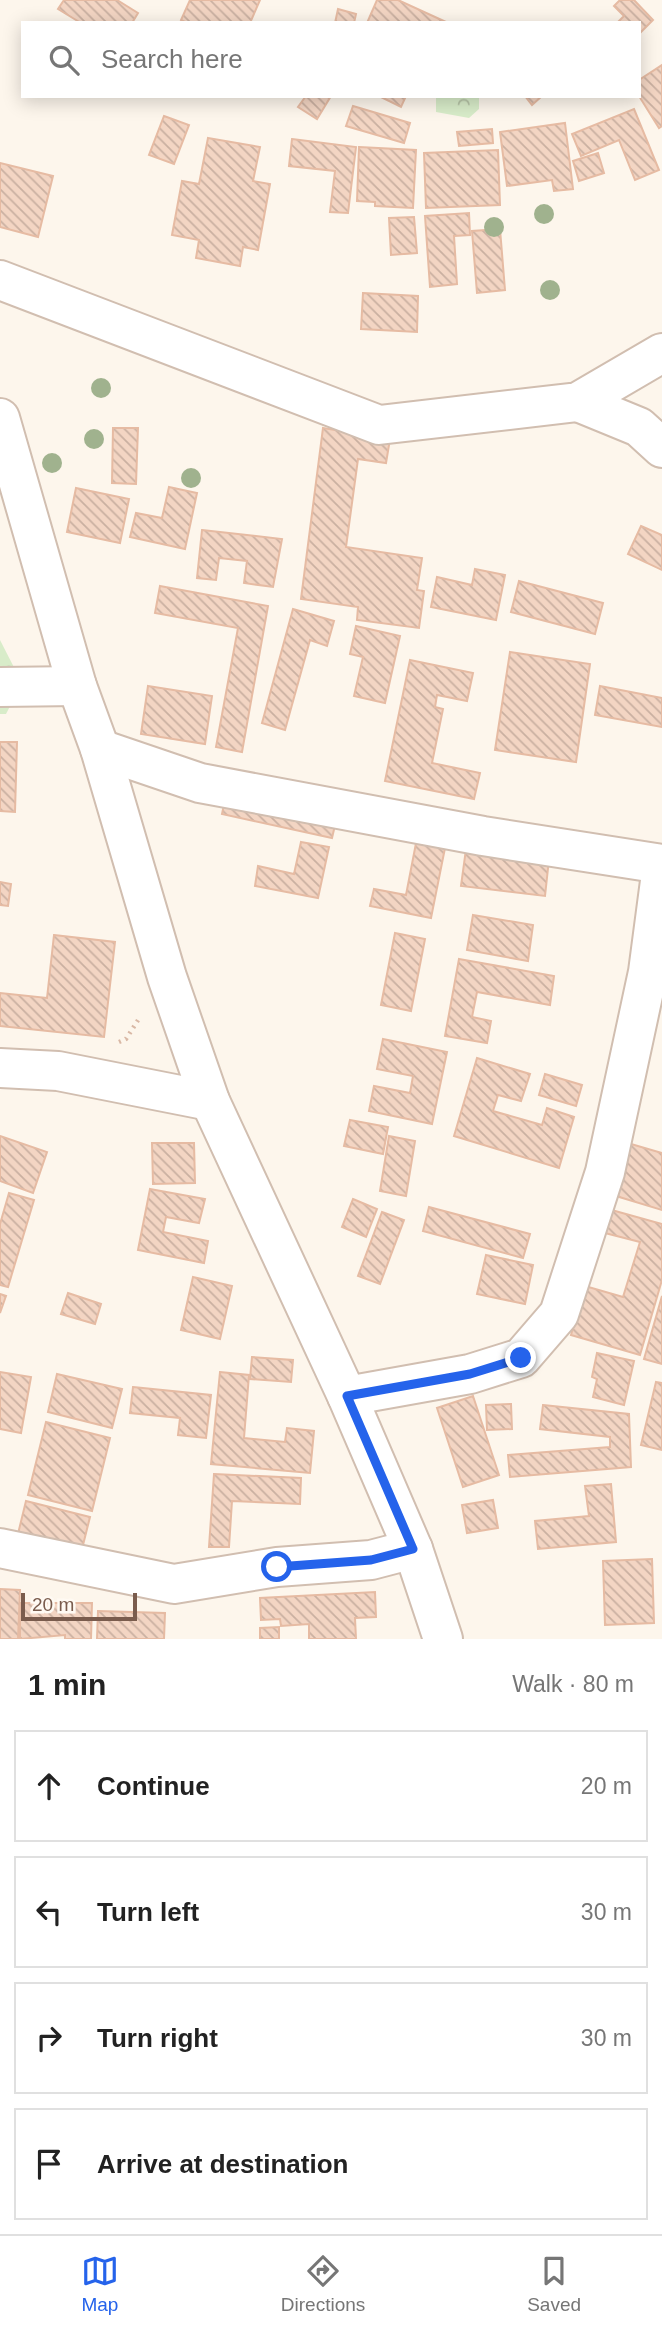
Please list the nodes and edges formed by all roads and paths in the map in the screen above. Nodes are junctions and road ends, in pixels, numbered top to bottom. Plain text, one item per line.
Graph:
1 (0, 280) edge
2 (662, 353) edge
3 (578, 402) junction
4 (0, 418) edge
5 (662, 448) edge
6 (77, 686) junction
7 (0, 687) edge
8 (100, 749) junction
9 (662, 865) edge
10 (167, 977) junction
11 (115, 1044) dead end
12 (0, 1068) edge
13 (210, 1101) junction
14 (347, 1396) junction
15 (0, 1548) edge
16 (413, 1549) junction
17 (443, 1639) edge

1 - 3 street
2 - 3 street
3 - 5 street
4 - 6 street
6 - 7 street
6 - 8 street
8 - 9 street
8 - 10 street
9 - 14 street
10 - 11 path
10 - 13 street
12 - 13 street
13 - 14 street
14 - 16 street
15 - 16 street
16 - 17 street

